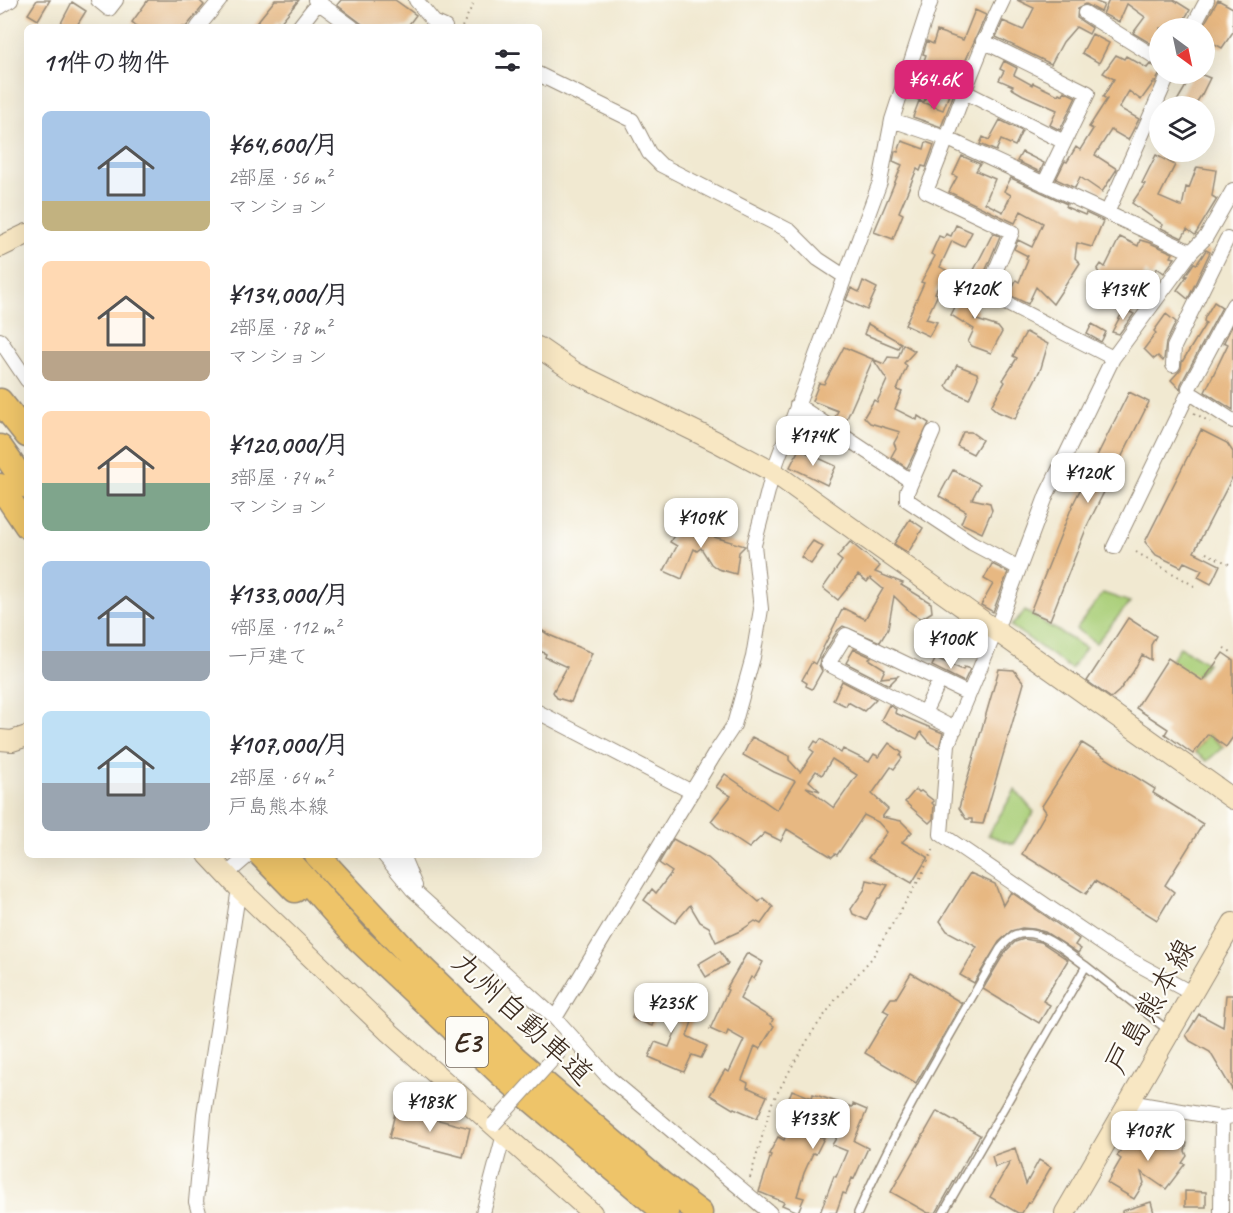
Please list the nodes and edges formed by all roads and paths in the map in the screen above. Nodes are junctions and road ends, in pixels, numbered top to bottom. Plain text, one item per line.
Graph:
1 (10, 0) edge
2 (98, 0) edge
3 (116, 0) edge
4 (220, 0) edge
5 (416, 0) edge
6 (475, 0) edge
7 (931, 0) edge
8 (1003, 0) edge
9 (1207, 0) edge
10 (318, 1) edge
11 (0, 7) edge
12 (1085, 14) dead end
13 (1197, 18) edge
14 (200, 24) edge
15 (301, 24) edge
16 (348, 24) edge
17 (436, 24) edge
18 (463, 24) edge
19 (983, 41) junction
20 (1149, 53) edge
21 (542, 76) edge
22 (1164, 84) edge
23 (965, 92) junction
24 (892, 120) junction
25 (948, 139) junction
26 (1064, 142) junction
27 (1044, 184) junction
28 (1233, 190) edge
29 (1107, 213) junction
30 (24, 236) edge
31 (1206, 237) junction
32 (1230, 240) edge
33 (0, 248) edge
34 (1191, 252) junction
35 (844, 276) junction
36 (1233, 304) edge
37 (0, 340) edge
38 (542, 350) edge
39 (1113, 358) junction
40 (1173, 365) dead end
41 (24, 376) edge
42 (1191, 396) junction
43 (0, 401) edge
44 (797, 405) junction
45 (1233, 421) edge
46 (24, 431) edge
47 (933, 432) dead end
48 (0, 447) edge
49 (773, 472) junction
50 (24, 482) edge
51 (911, 482) junction
52 (0, 486) edge
53 (24, 522) edge
54 (1114, 547) dead end
55 (1136, 552) dead end
56 (1206, 553) dead end
57 (1231, 565) dead end
58 (1019, 568) junction
59 (1196, 587) dead end
60 (996, 630) junction
61 (1224, 648) dead end
62 (1233, 653) edge
63 (940, 680) junction
64 (969, 694) junction
65 (924, 713) junction
66 (542, 714) edge
67 (955, 729) junction
68 (24, 737) edge
69 (0, 740) edge
70 (692, 792) junction
71 (1233, 799) edge
72 (941, 834) junction
73 (211, 858) edge
74 (247, 858) edge
75 (264, 858) edge
76 (287, 858) edge
77 (320, 858) edge
78 (334, 858) edge
79 (387, 858) edge
80 (403, 858) edge
81 (233, 877) junction
82 (420, 896) junction
83 (369, 909) junction
84 (1233, 923) edge
85 (1086, 966) junction
86 (1193, 994) junction
87 (555, 1018) junction
88 (1170, 1032) junction
89 (573, 1037) junction
90 (502, 1075) junction
91 (1129, 1102) junction
92 (1228, 1117) edge
93 (499, 1129) junction
94 (1227, 1149) edge
95 (745, 1192) junction
96 (199, 1213) edge
97 (483, 1213) edge
98 (592, 1213) edge
99 (666, 1213) edge
100 (700, 1213) edge
101 (770, 1213) edge
102 (858, 1213) edge
103 (943, 1213) edge
104 (1065, 1213) edge
105 (1221, 1213) edge

1 - 11 street
2 - 3 street
4 - 14 street
5 - 17 street
6 - 18 path
7 - 24 street
8 - 19 street
9 - 13 street
10 - 15 street
10 - 16 street
12 - 20 street
19 - 23 street
19 - 26 street
21 - 35 street
22 - 29 street
23 - 25 street
23 - 26 street
24 - 25 street
24 - 35 street
25 - 27 street
25 - 39 street
26 - 27 street
27 - 29 street
28 - 31 street
29 - 34 street
30 - 33 street
31 - 32 street
31 - 34 street
32 - 40 street
34 - 39 street
35 - 44 street
36 - 42 street
37 - 41 street
38 - 49 street
39 - 58 street
42 - 45 street
42 - 54 street
43 - 46 highway
44 - 49 street
44 - 51 street
47 - 51 street
48 - 50 highway
49 - 60 street
49 - 70 street
51 - 58 street
52 - 53 highway
55 - 59 path
56 - 57 path
58 - 60 street
60 - 64 street
60 - 71 street
61 - 62 path
63 - 64 street
63 - 65 street
63 - 65 street
64 - 67 street
65 - 67 street
66 - 70 street
67 - 72 street
68 - 69 street
70 - 87 street
72 - 86 street
72 - 95 path
73 - 81 street
74 - 81 street
75 - 90 highway
76 - 90 highway, 九州自動車道 / E3
77 - 83 highway, 九州自動車道 / E3
78 - 83 highway
79 - 82 street
80 - 82 street
81 - 93 street
81 - 96 street
82 - 87 street
83 - 100 highway, 九州自動車道 / E3
84 - 86 street, 戸島熊本線
85 - 88 lane
85 - 102 lane
85 - 103 lane
86 - 88 street, 戸島熊本線
87 - 89 street
88 - 91 street, 戸島熊本線
89 - 93 street, bridge
89 - 95 street
90 - 99 highway, 九州自動車道 / E3
91 - 92 street
91 - 104 street, 戸島熊本線
92 - 94 street
93 - 97 street
93 - 98 street
94 - 105 street
95 - 101 street

